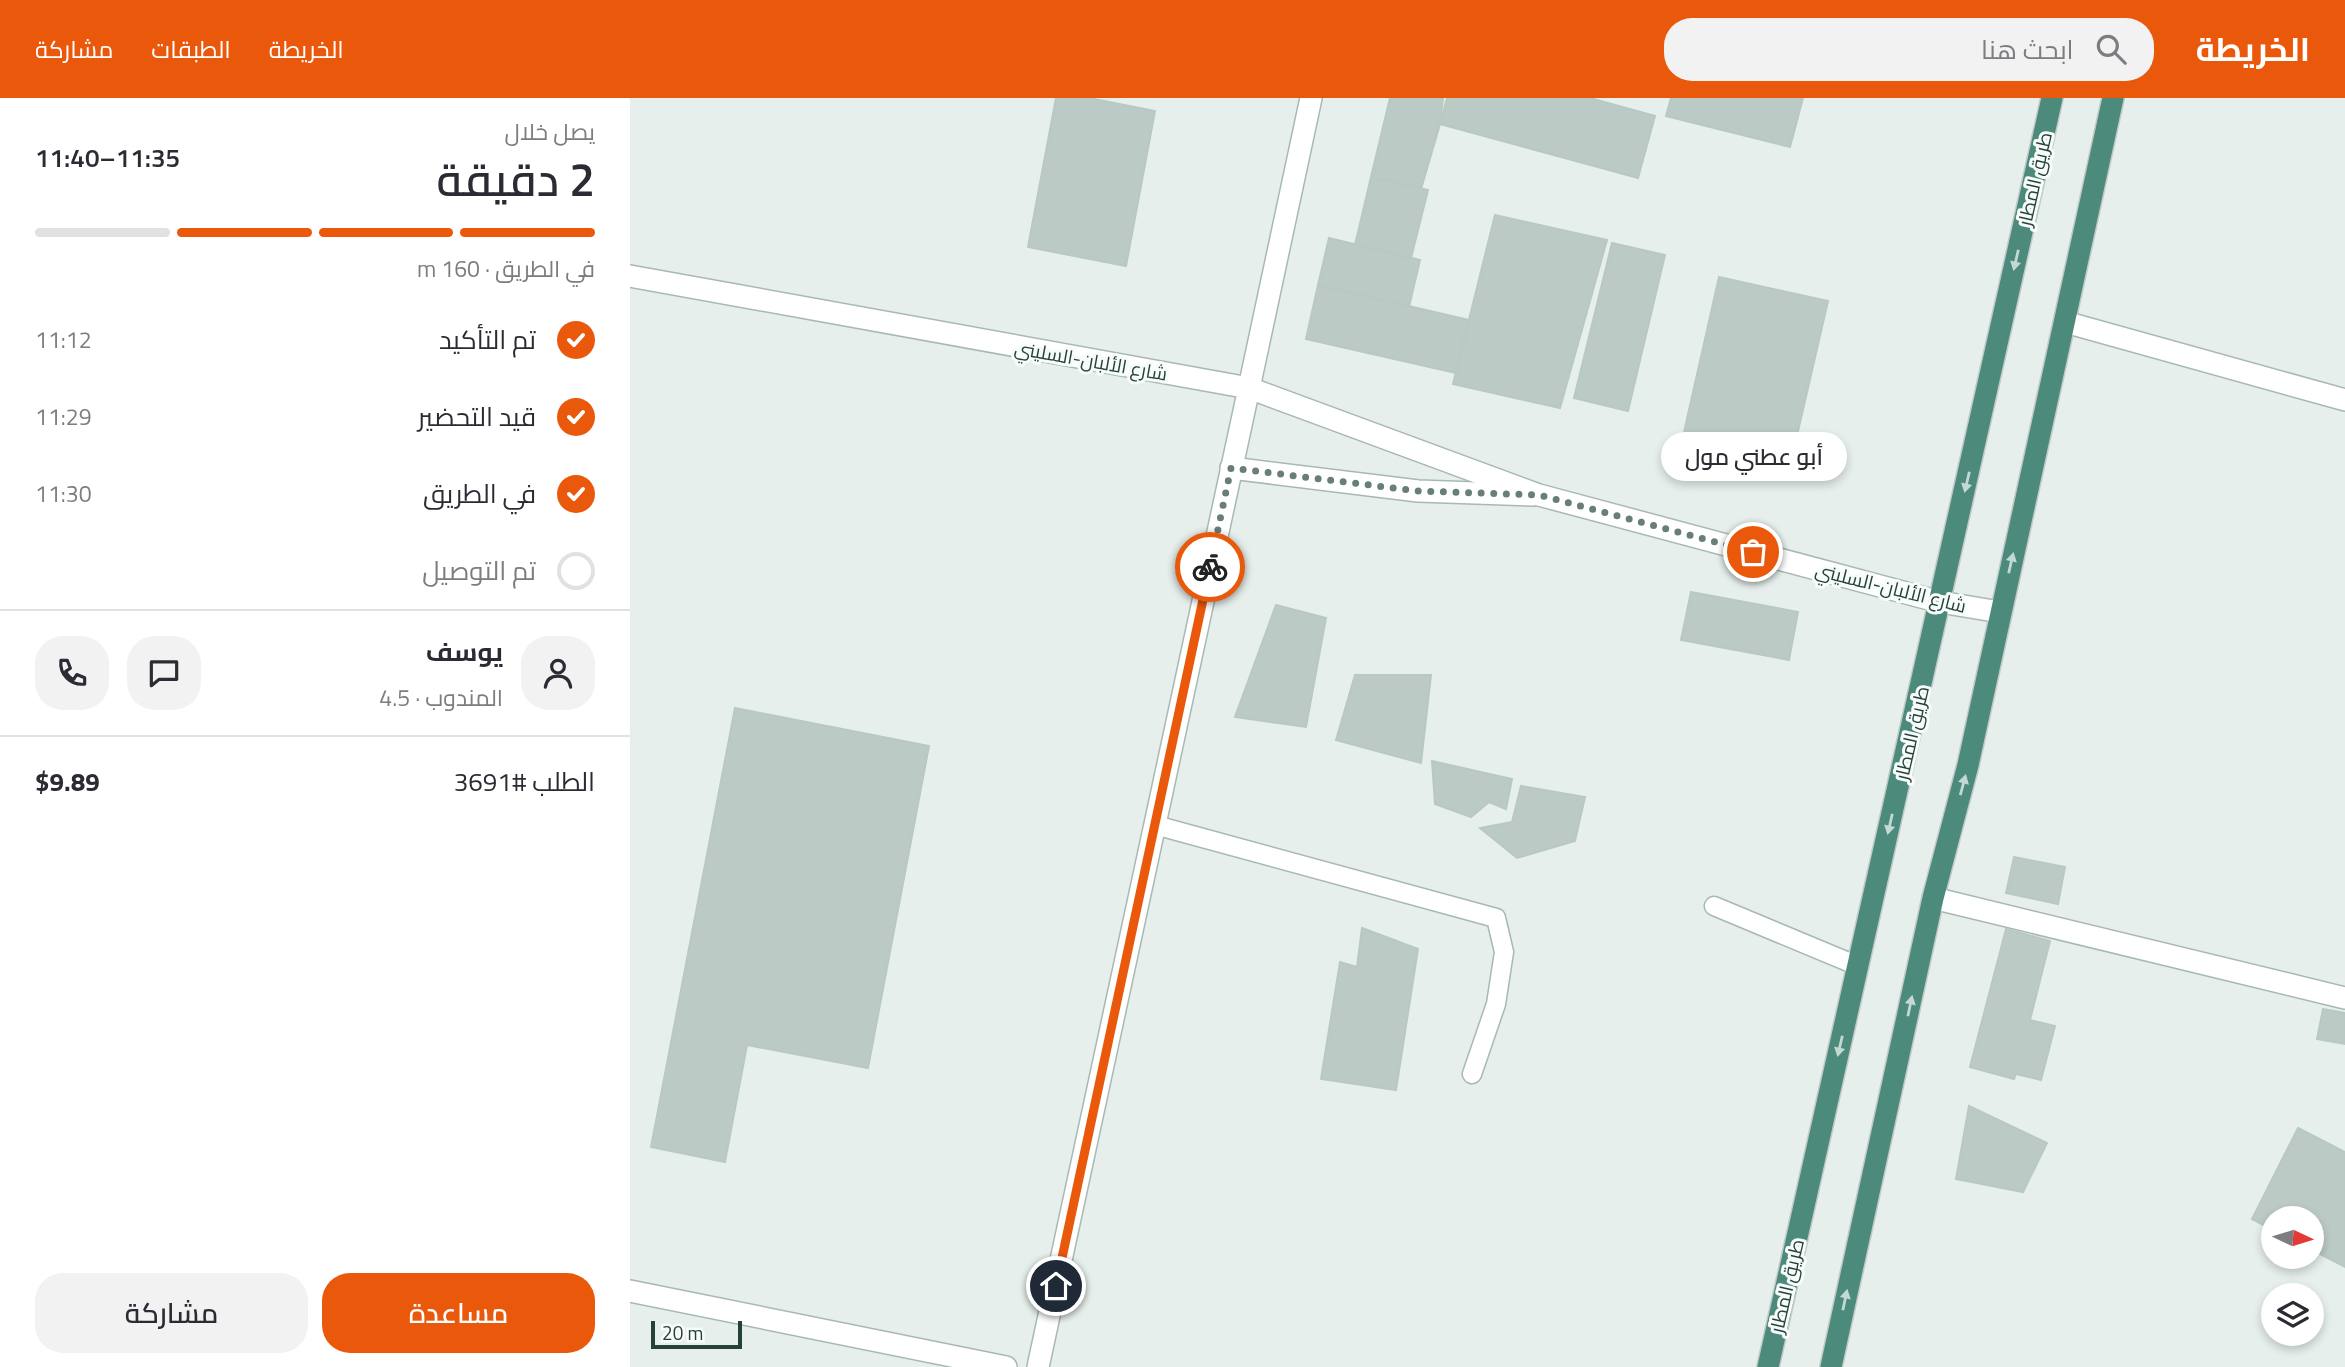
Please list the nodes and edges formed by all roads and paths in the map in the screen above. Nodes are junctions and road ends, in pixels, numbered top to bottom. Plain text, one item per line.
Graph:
1 (1310, 98) edge
2 (2053, 98) edge
3 (2113, 98) edge
4 (630, 276) edge
5 (2065, 322) junction
6 (1249, 388) junction
7 (2345, 400) edge
8 (1231, 468) junction
9 (1539, 495) junction
10 (1940, 602) junction
11 (2000, 612) junction
12 (1155, 825) junction
13 (1933, 898) junction
14 (1714, 906) dead end
15 (1858, 966) junction
16 (2345, 998) edge
17 (1472, 1074) dead end
18 (630, 1291) edge
19 (1006, 1367) edge
20 (1038, 1367) edge
21 (1768, 1367) edge
22 (1831, 1367) edge

1 - 6 street
2 -> 10 highway, طريق المطار
3 - 5 highway
4 - 6 street, شارع الألبان-السليني
5 - 7 street
11 -> 5 highway
6 - 8 street
6 - 9 street, شارع الألبان-السليني
8 - 9 street, شارع الألبان-السليني
8 - 12 street
9 - 10 street, شارع الألبان-السليني
10 - 11 street, شارع الألبان-السليني
10 -> 15 highway, طريق المطار
13 -> 11 highway
12 - 17 lane
12 - 20 street
13 - 16 street
22 -> 13 highway
14 - 15 lane
15 -> 21 highway, طريق المطار
18 - 19 street

